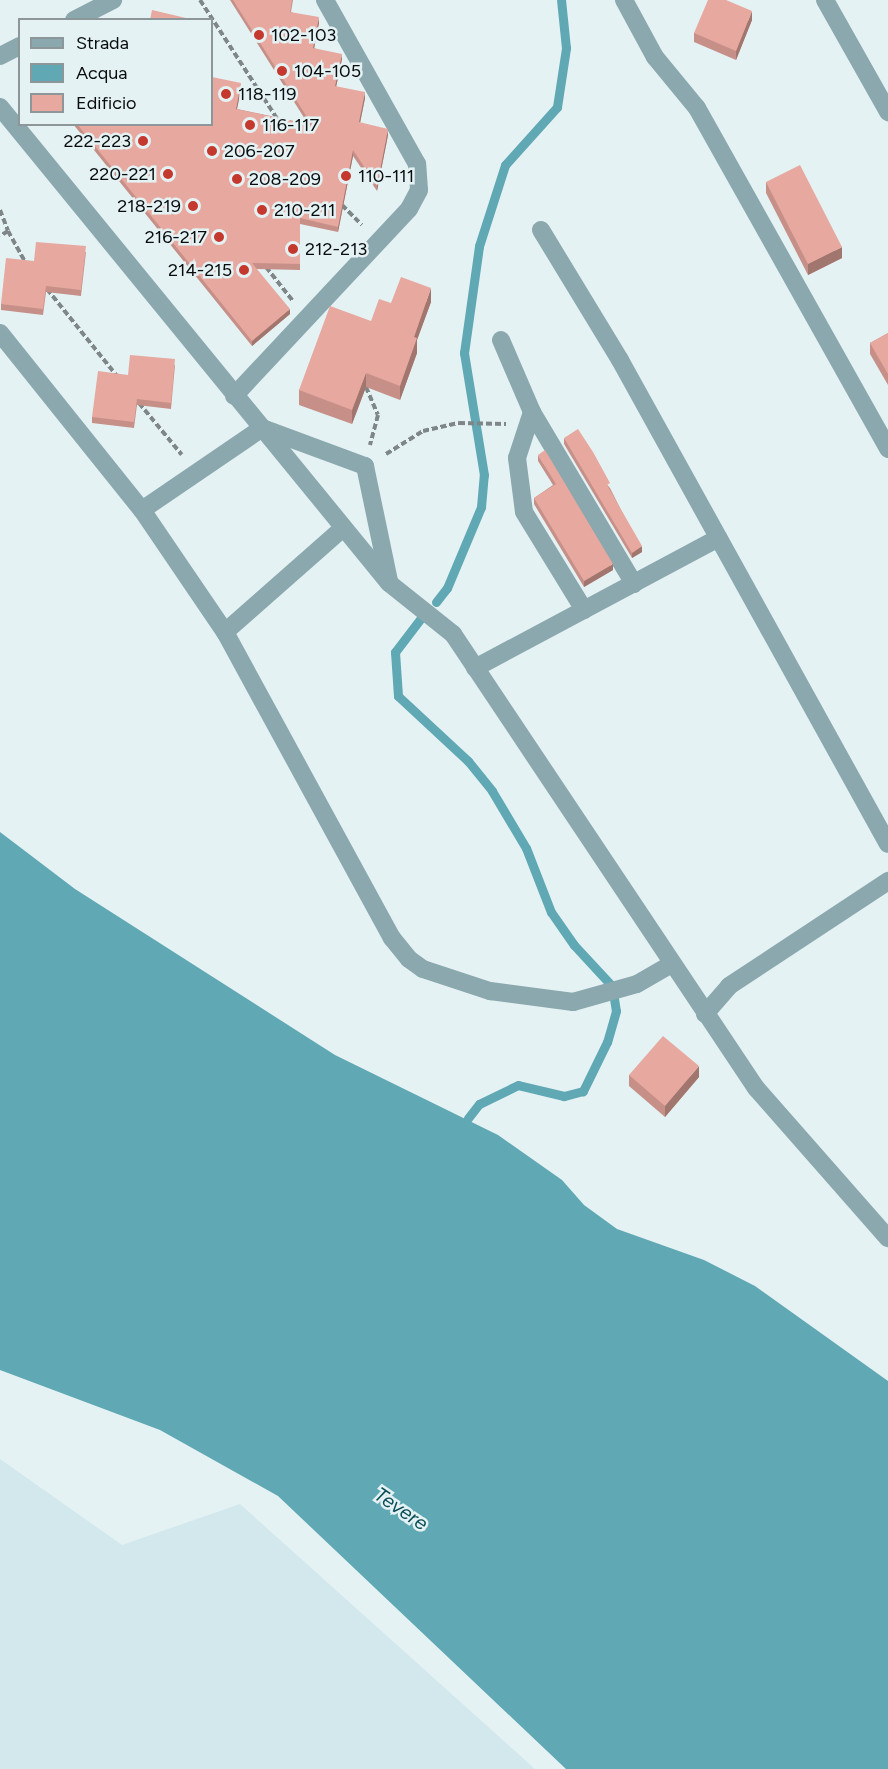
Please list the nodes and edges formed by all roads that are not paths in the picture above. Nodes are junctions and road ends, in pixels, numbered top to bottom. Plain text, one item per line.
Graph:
1 (113, 0) edge
2 (325, 0) edge
3 (624, 0) edge
4 (825, 0) edge
5 (78, 18) edge
6 (18, 47) edge
7 (0, 56) edge
8 (0, 107) edge
9 (888, 112) edge
10 (541, 230) dead end
11 (0, 333) edge
12 (501, 340) dead end
13 (234, 396) junction
14 (532, 412) junction
15 (262, 428) junction
16 (888, 449) edge
17 (142, 510) junction
18 (343, 528) junction
19 (718, 538) junction
20 (389, 583) junction
21 (634, 584) junction
22 (584, 610) junction
23 (225, 632) junction
24 (476, 668) junction
25 (888, 844) edge
26 (888, 881) edge
27 (671, 964) junction
28 (705, 1014) junction
29 (888, 1239) edge

1 - 5 lane
2 - 13 lane
3 - 16 lane
4 - 9 lane
6 - 7 lane
8 - 13 lane
10 - 19 lane
11 - 17 lane
12 - 14 lane
13 - 15 lane
14 - 21 lane
14 - 22 lane
15 - 17 lane
15 - 18 lane
15 - 20 lane
17 - 23 lane
18 - 20 lane
18 - 23 lane
19 - 21 lane
19 - 25 lane
20 - 24 lane
21 - 22 lane
22 - 24 lane
23 - 27 lane
24 - 27 lane
26 - 28 lane
27 - 28 lane
28 - 29 lane

